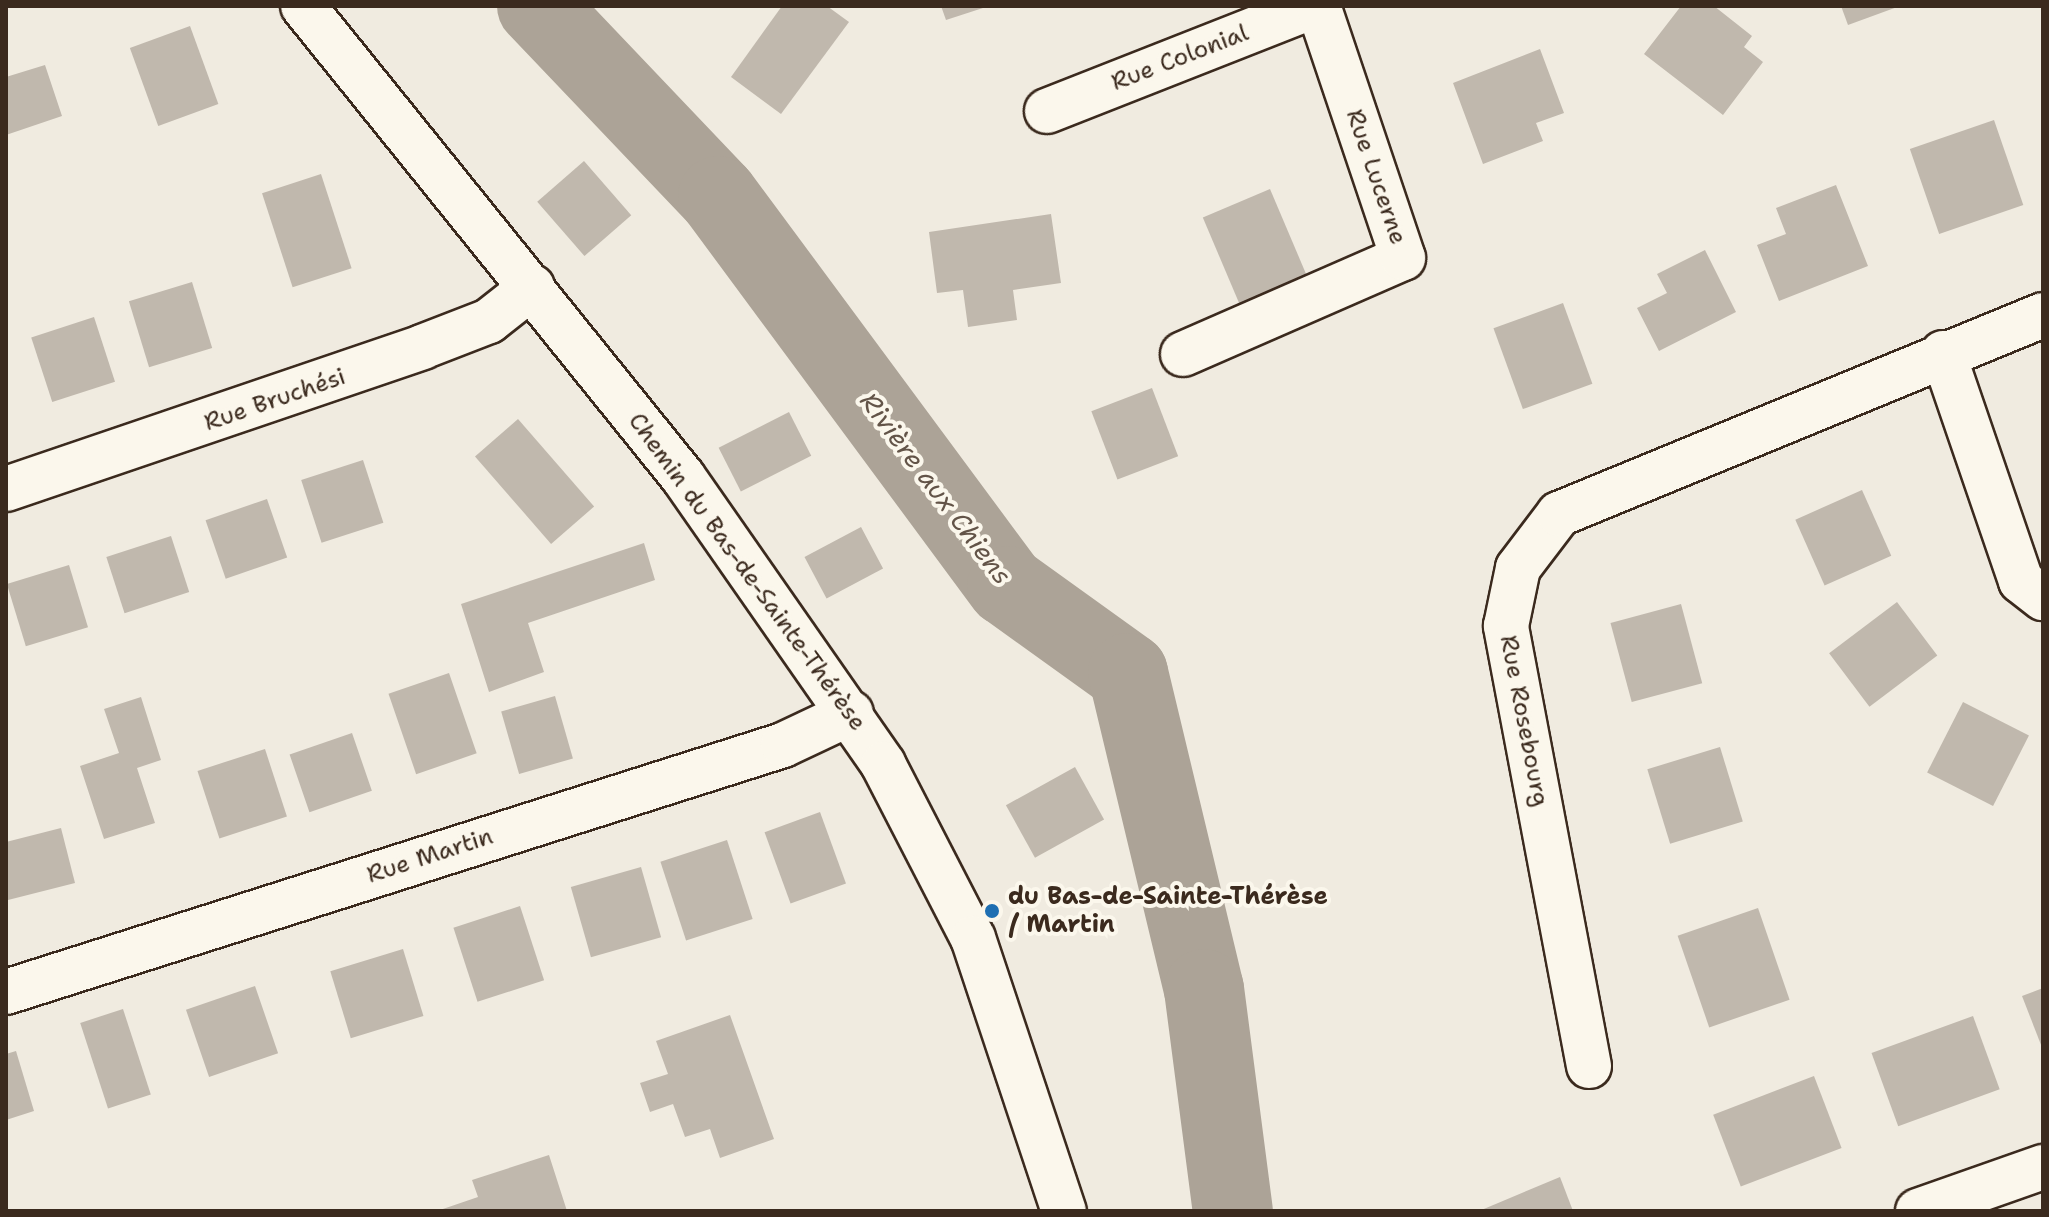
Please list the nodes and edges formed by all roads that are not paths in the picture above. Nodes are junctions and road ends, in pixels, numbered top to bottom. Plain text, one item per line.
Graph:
1 (303, 6) edge
2 (1316, 6) edge
3 (1047, 111) dead end
4 (532, 287) junction
5 (2043, 315) edge
6 (1943, 353) junction
7 (1183, 354) dead end
8 (6, 489) edge
9 (2043, 598) edge
10 (851, 713) junction
11 (6, 992) edge
12 (1589, 1066) dead end
13 (2043, 1167) edge
14 (1064, 1211) edge
15 (1918, 1211) edge

1 - 4 street, Chemin du Bas-de-Sainte-Thérèse
2 - 3 street, Rue Colonial
2 - 7 street, Rue Lucerne
4 - 8 street, Rue Bruchési
4 - 10 street, Chemin du Bas-de-Sainte-Thérèse
5 - 6 street, Rue Rosebourg
6 - 9 street
6 - 12 street, Rue Rosebourg
10 - 11 street, Rue Martin
10 - 14 street, Chemin du Bas-de-Sainte-Thérèse
13 - 15 street

